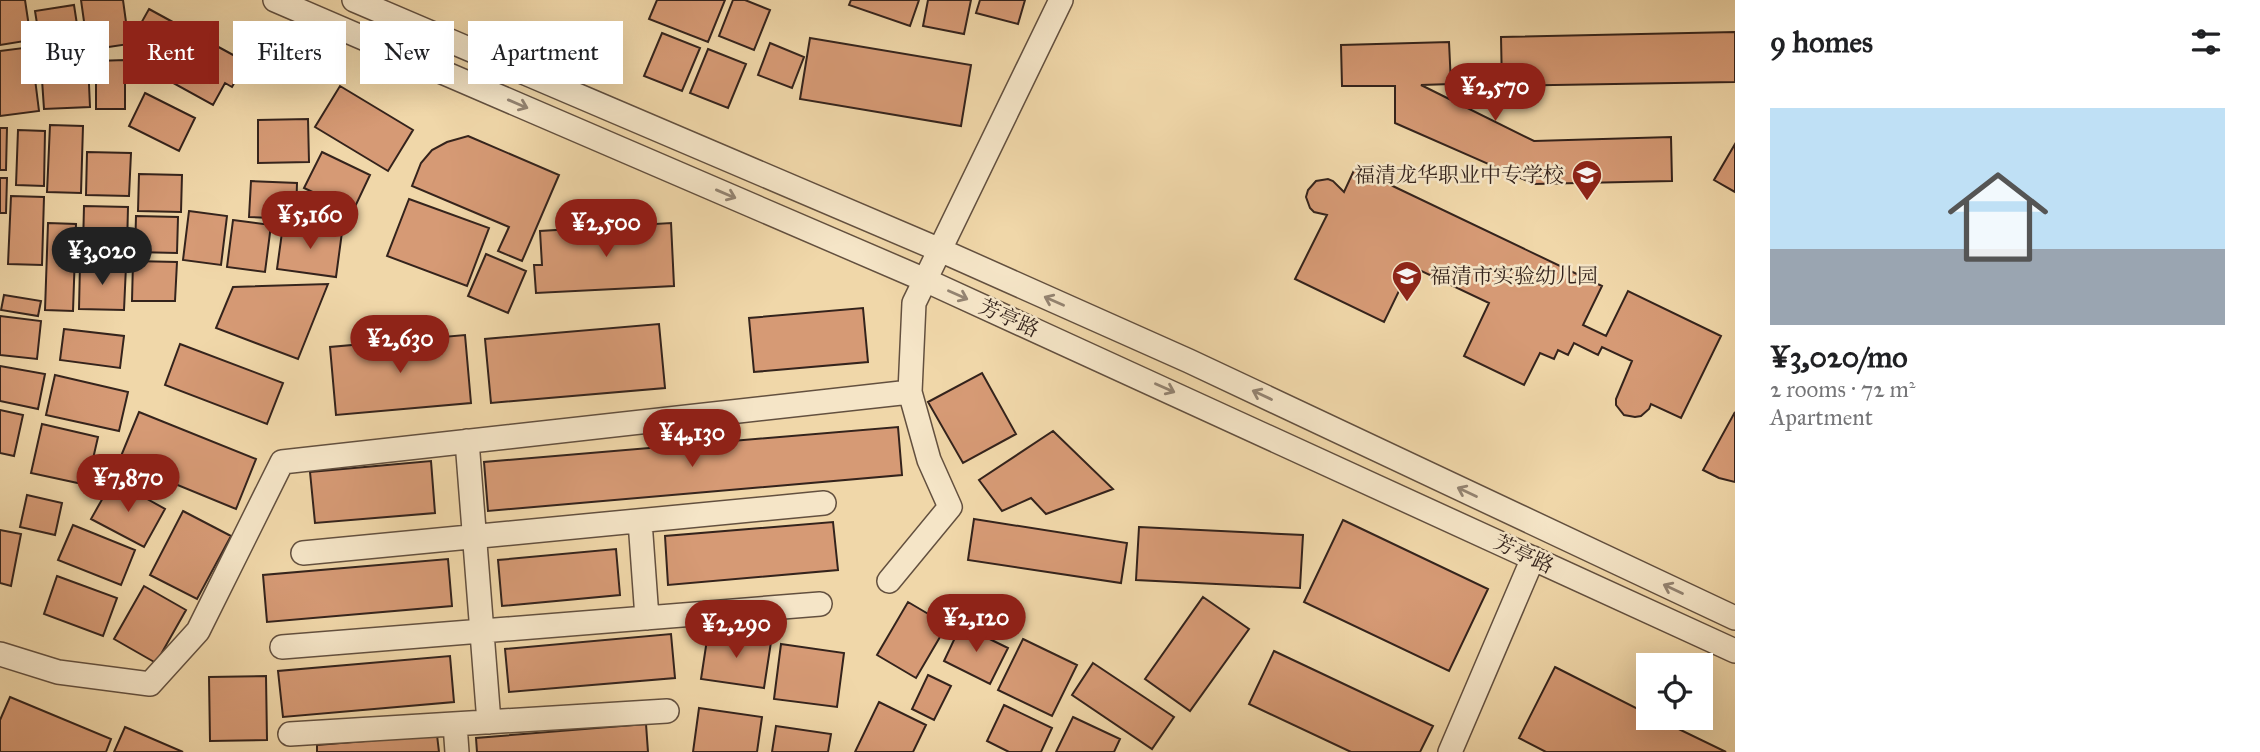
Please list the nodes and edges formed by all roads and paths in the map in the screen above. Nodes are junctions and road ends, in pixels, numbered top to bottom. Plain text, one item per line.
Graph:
1 (275, 0) edge
2 (354, 0) edge
3 (1061, 0) edge
4 (940, 250) junction
5 (925, 280) junction
6 (910, 392) junction
7 (467, 441) junction
8 (824, 503) dead end
9 (640, 521) junction
10 (474, 536) junction
11 (303, 552) dead end
12 (1533, 558) junction
13 (889, 581) dead end
14 (820, 604) dead end
15 (647, 618) junction
16 (1735, 618) edge
17 (482, 631) junction
18 (282, 647) dead end
19 (1735, 651) edge
20 (0, 654) edge
21 (667, 711) dead end
22 (489, 722) junction
23 (455, 724) junction
24 (290, 734) dead end
25 (457, 752) edge
26 (1450, 752) edge

1 -> 5 street, 芳亭路
2 - 4 street, 芳亭路
3 - 4 street
4 - 5 street
16 -> 4 street, 芳亭路
5 - 6 street
5 -> 12 street, 芳亭路
6 - 7 street
6 - 13 street
7 - 10 street
7 - 20 street
8 - 9 street
9 - 10 street
9 - 15 street
10 - 11 street
10 - 17 street
12 - 19 street, 芳亭路
12 - 26 street
14 - 15 street
15 - 17 street
17 - 18 street
17 - 22 street
21 - 22 street
22 - 23 street
23 - 24 street
23 - 25 street

